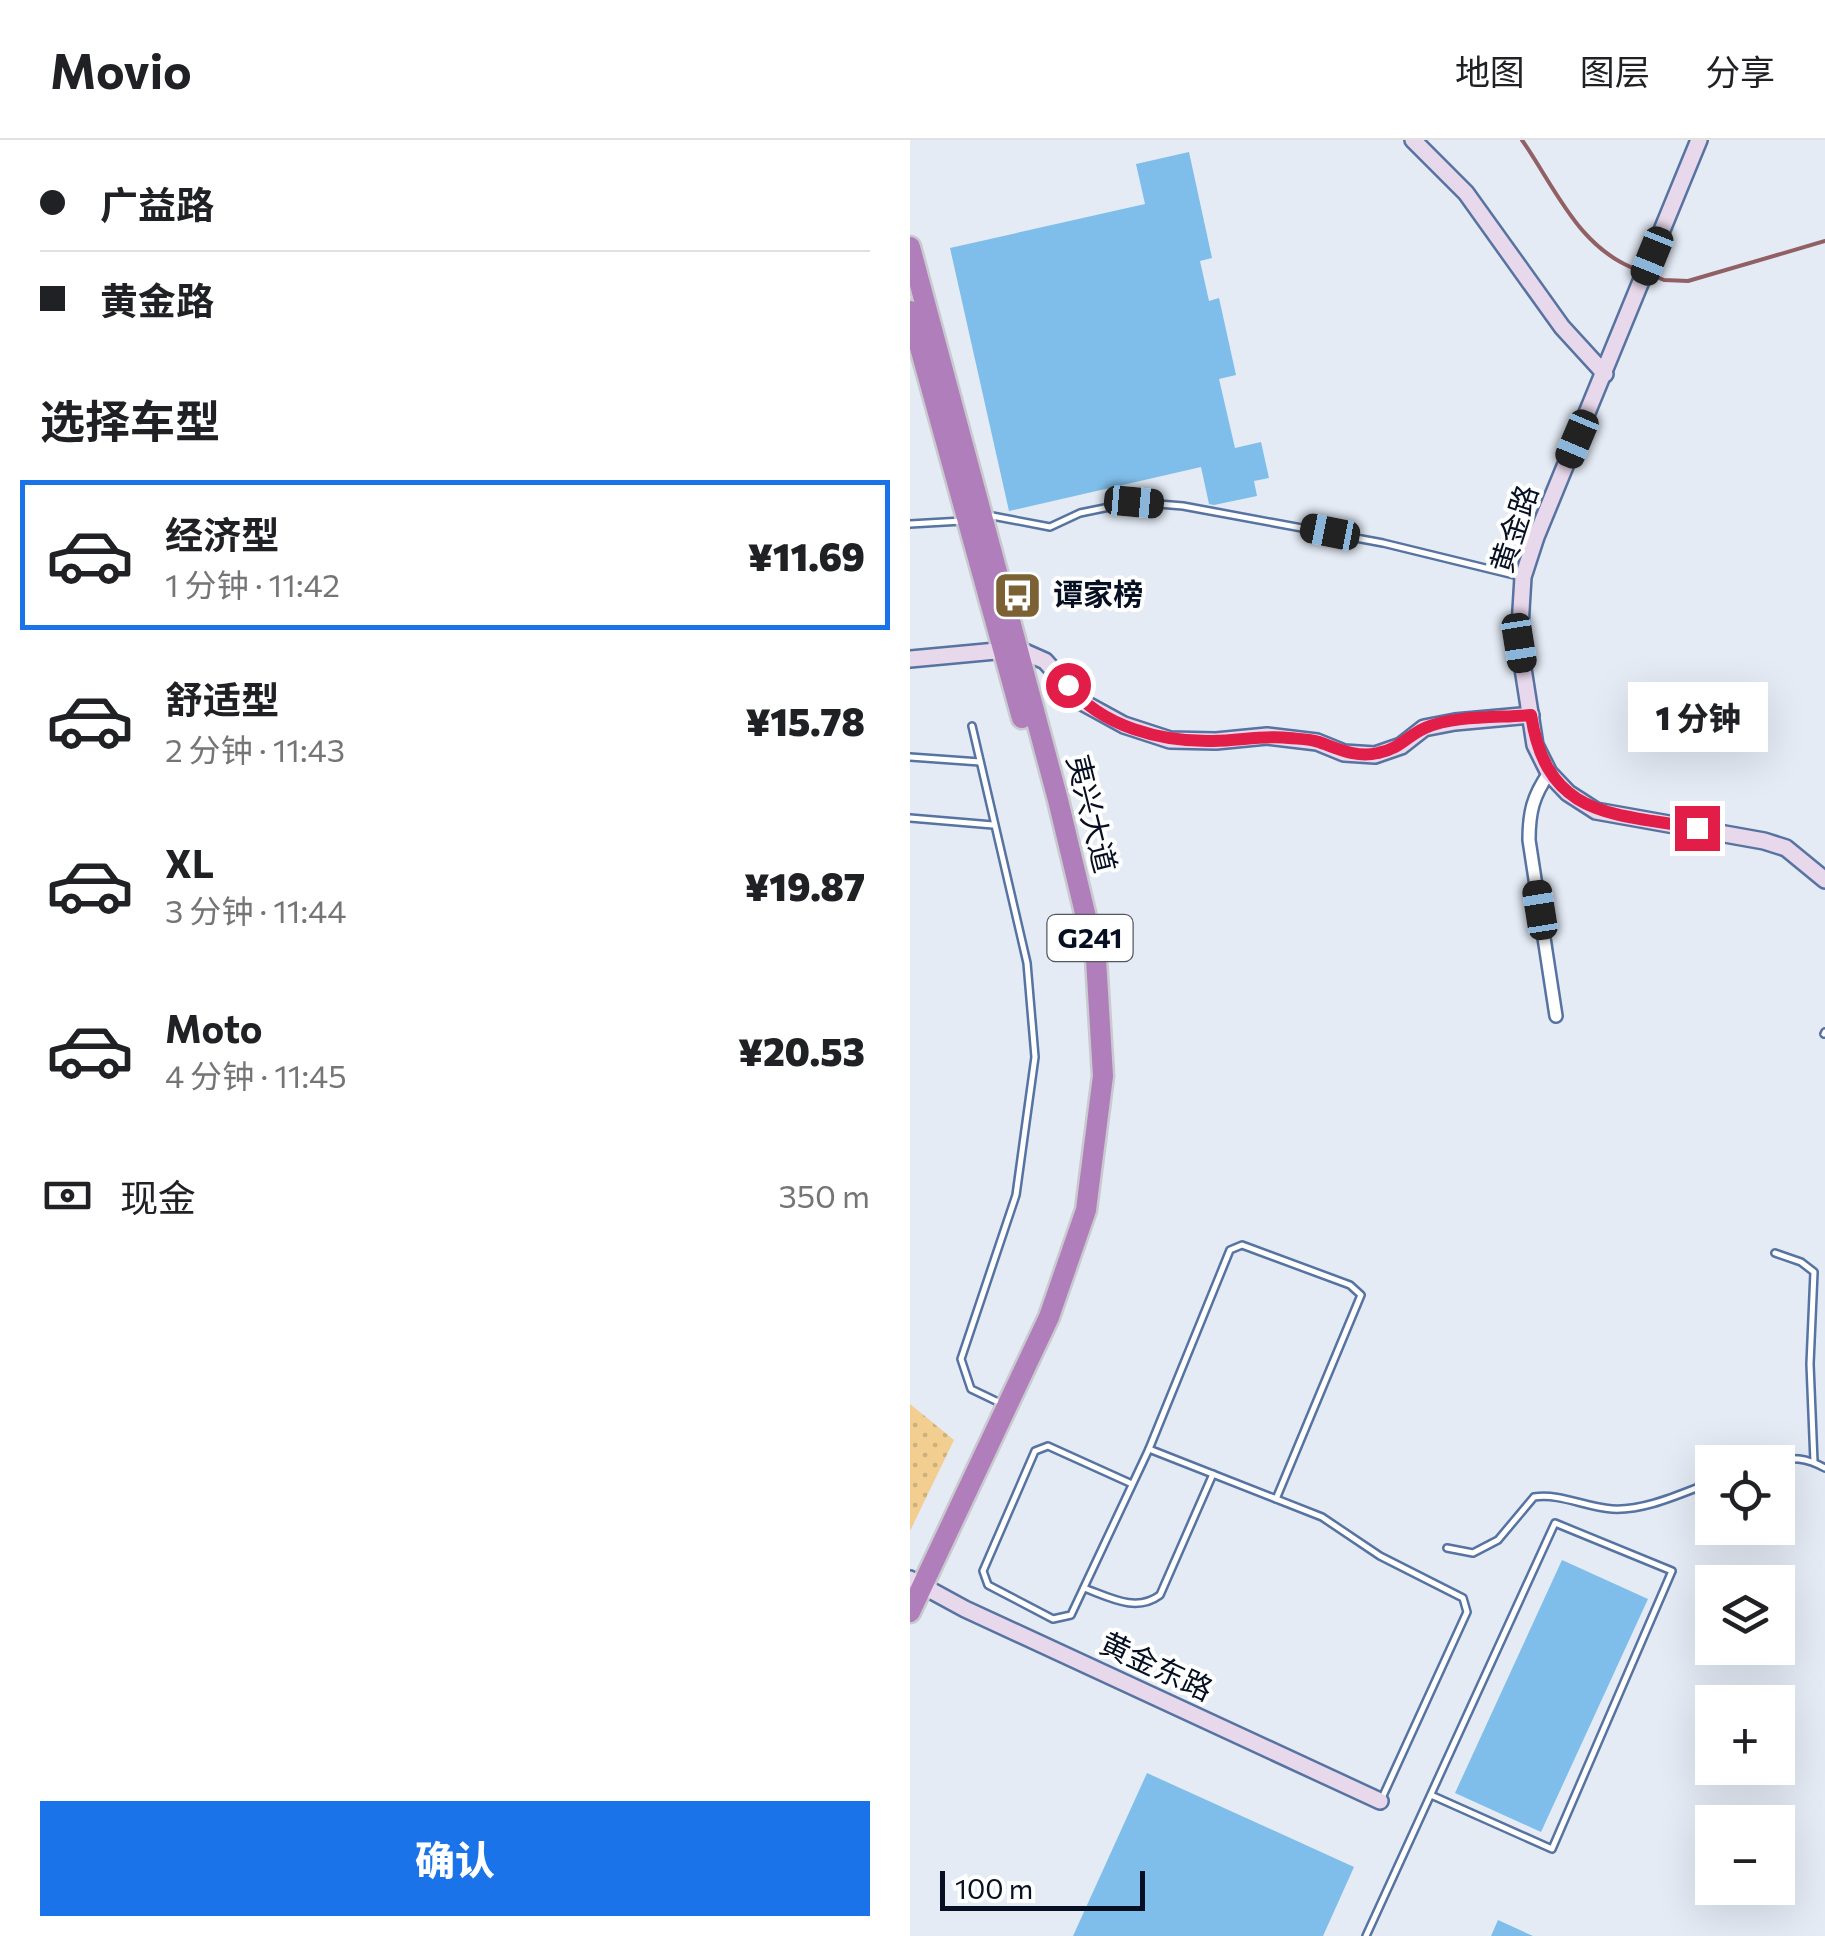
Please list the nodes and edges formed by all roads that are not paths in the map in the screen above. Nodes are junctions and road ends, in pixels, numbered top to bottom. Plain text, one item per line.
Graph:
1 (1414, 140) edge
2 (1698, 140) edge
3 (910, 247) edge
4 (910, 310) edge
5 (1604, 374) junction
6 (975, 517) junction
7 (910, 524) edge
8 (1523, 577) junction
9 (1011, 651) junction
10 (910, 660) edge
11 (1531, 715) junction
12 (972, 726) dead end
13 (910, 757) edge
14 (980, 762) junction
15 (1549, 773) junction
16 (910, 818) edge
17 (993, 825) junction
18 (1825, 880) edge
19 (1556, 1016) dead end
20 (1775, 1253) dead end
21 (996, 1401) junction
22 (1149, 1449) junction
23 (1795, 1459) edge
24 (1814, 1462) junction
25 (1825, 1468) edge
26 (1213, 1474) junction
27 (1132, 1484) junction
28 (1695, 1487) edge
29 (1276, 1499) junction
30 (1447, 1548) dead end
31 (913, 1582) edge
32 (1084, 1588) junction
33 (910, 1612) edge
34 (1431, 1795) junction
35 (1380, 1801) joint
36 (1366, 1936) edge

1 - 5 street
2 - 5 street, 黄金路
3 - 6 highway, 夷兴大道 / G241
4 - 6 highway, 夷兴大道 / G241
5 - 8 street, 黄金路
6 - 7 lane
6 - 8 lane
6 - 9 highway, 夷兴大道 / G241
8 - 11 street, 黄金路
9 - 10 street
9 - 11 street
9 - 21 highway, 夷兴大道 / G241
9 - 31 highway, 夷兴大道 / G241
11 - 15 street, 黄金路
12 - 14 lane
13 - 14 lane
14 - 17 lane
15 - 18 street
15 - 19 street
16 - 17 lane
17 - 21 lane
20 - 24 lane
21 - 31 highway, 夷兴大道 / G241
22 - 26 lane
22 - 27 lane
22 - 29 lane
23 - 24 lane
24 - 25 lane
26 - 29 lane
26 - 32 lane
27 - 32 lane
27 - 32 lane
28 - 30 lane
29 - 35 lane
31 - 33 highway, 夷兴大道 / G241
31 - 35 street, 黄金东路
34 - 34 lane
34 - 36 lane

